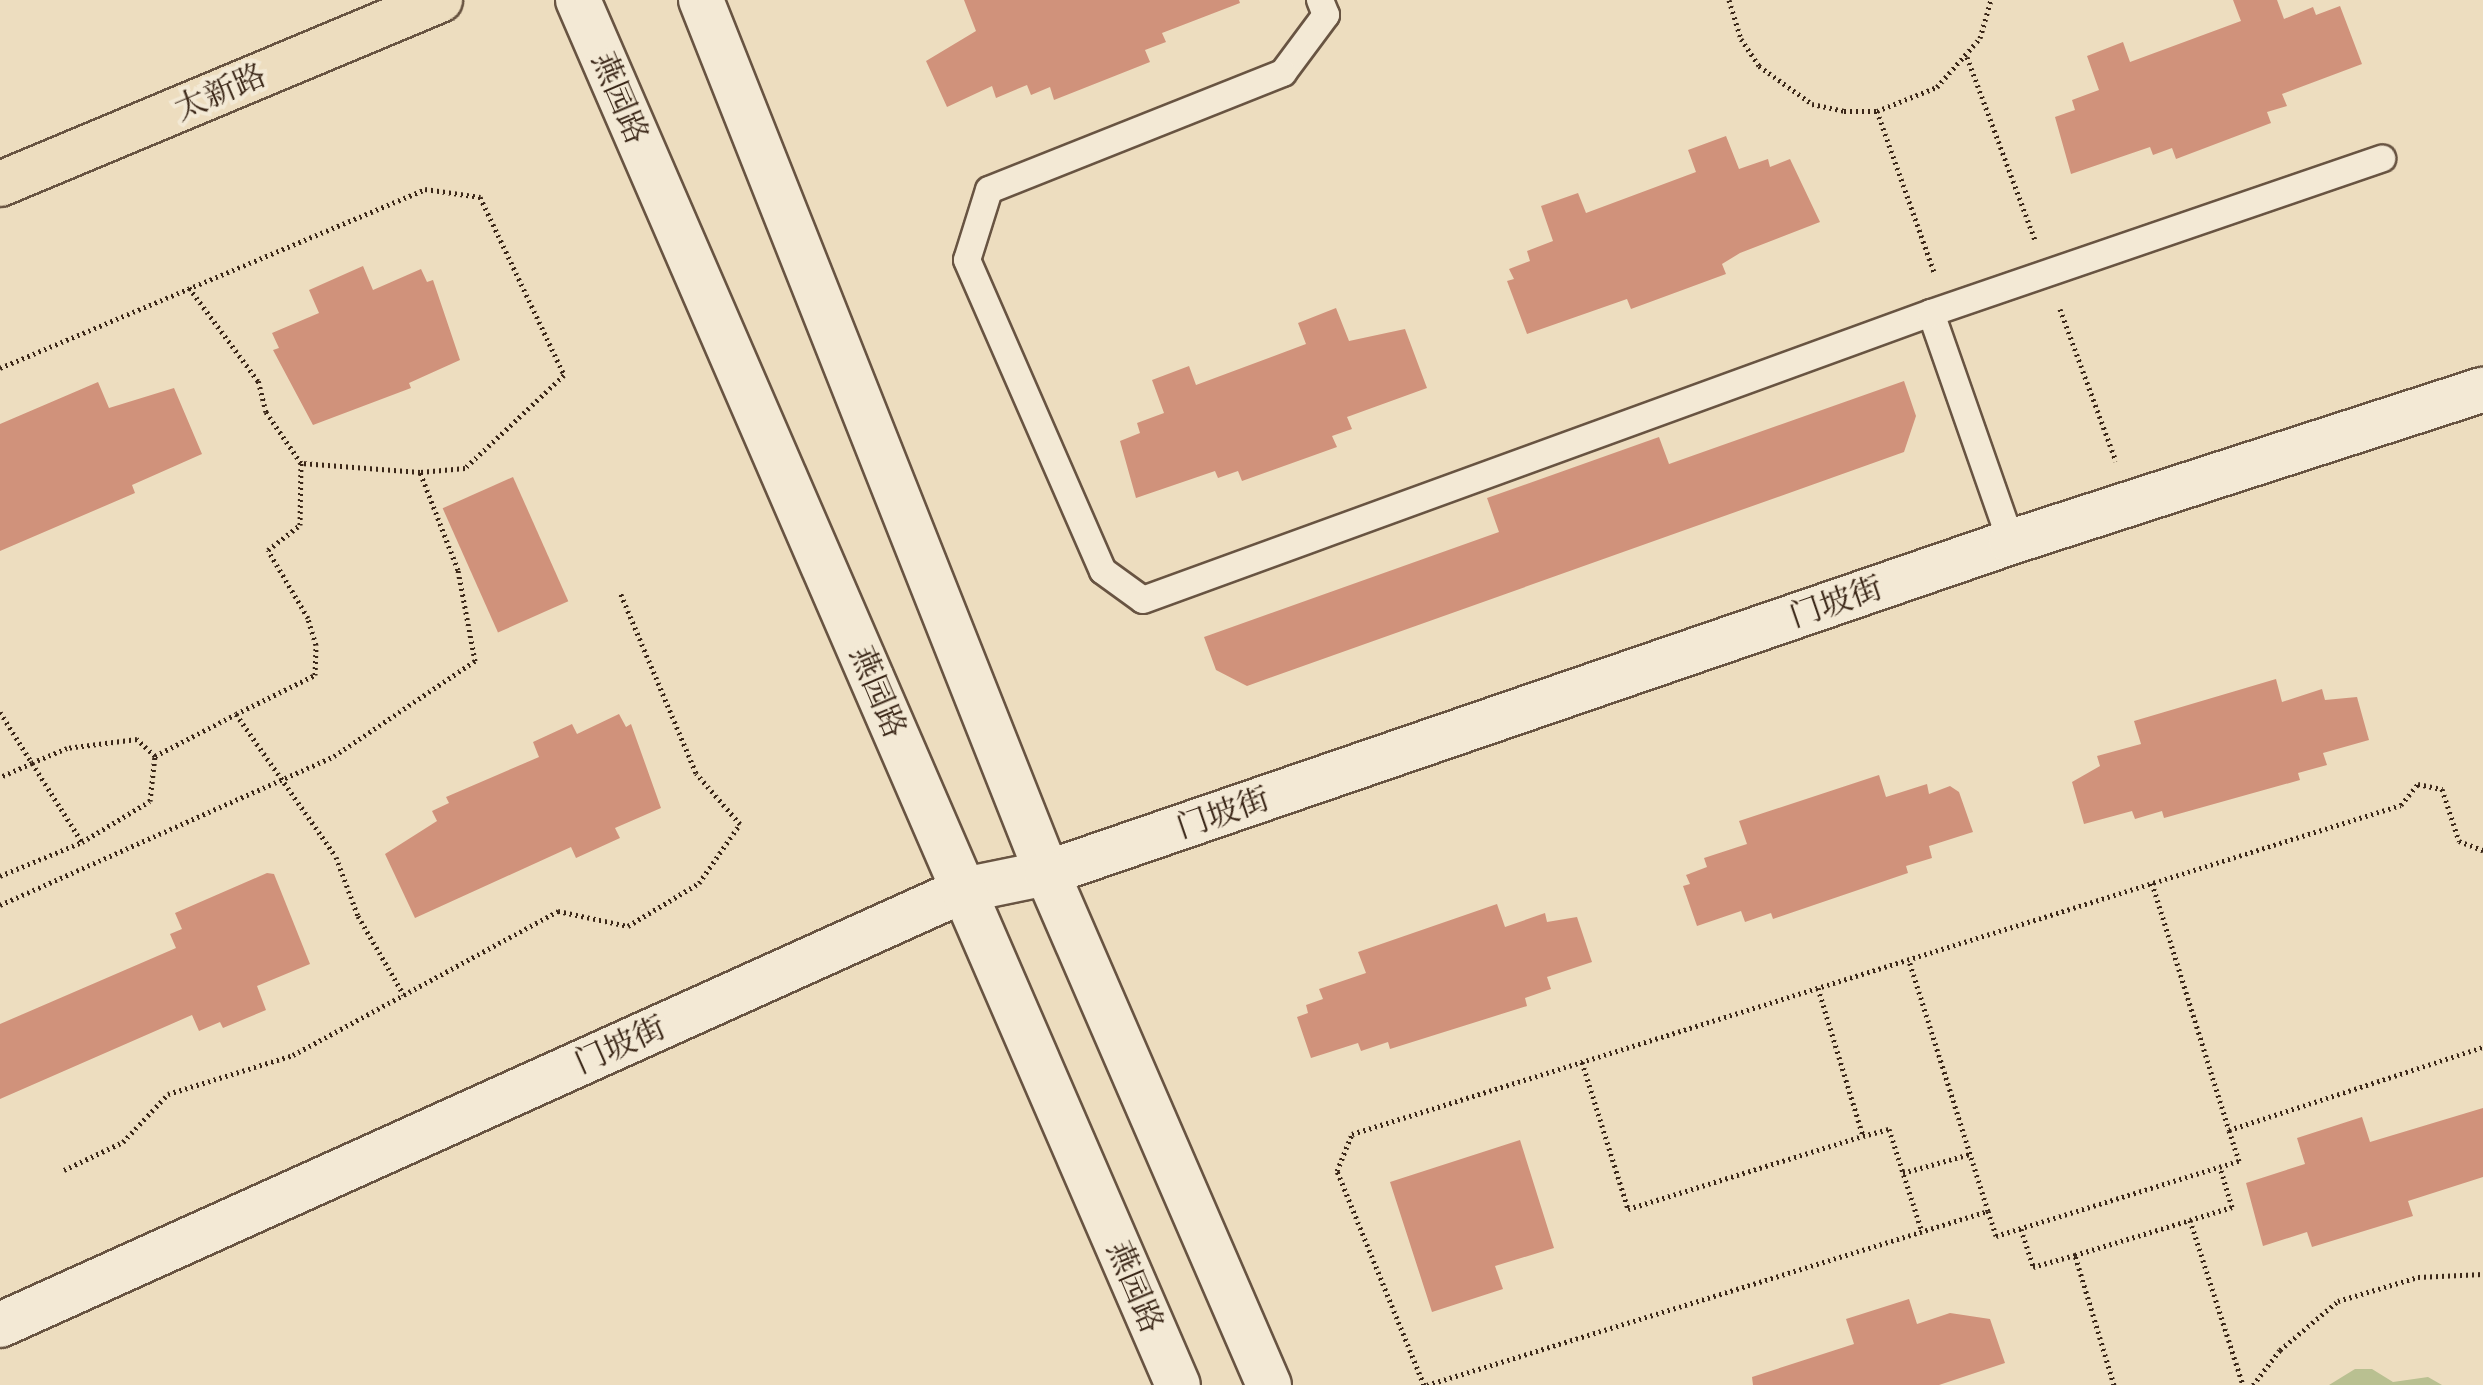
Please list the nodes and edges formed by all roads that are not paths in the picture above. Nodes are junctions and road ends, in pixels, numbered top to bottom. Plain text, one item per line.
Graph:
1 (440, 0) edge
2 (578, 0) edge
3 (701, 0) edge
4 (1320, 0) edge
5 (2382, 159) dead end
6 (0, 184) edge
7 (1939, 310) junction
8 (2483, 390) edge
9 (2011, 542) junction
10 (1047, 873) junction
11 (964, 890) junction
12 (0, 1325) edge
13 (1178, 1385) edge
14 (1269, 1385) edge

1 - 6 main road, 太新路
2 - 11 main road, 燕园路
3 - 10 main road
4 - 7 lane
5 - 7 lane
7 - 9 lane
8 - 9 main road, 门坡街
9 - 10 main road, 门坡街
10 - 11 main road, 门坡街
10 - 14 main road
11 - 12 main road, 门坡街
11 - 13 main road, 燕园路

